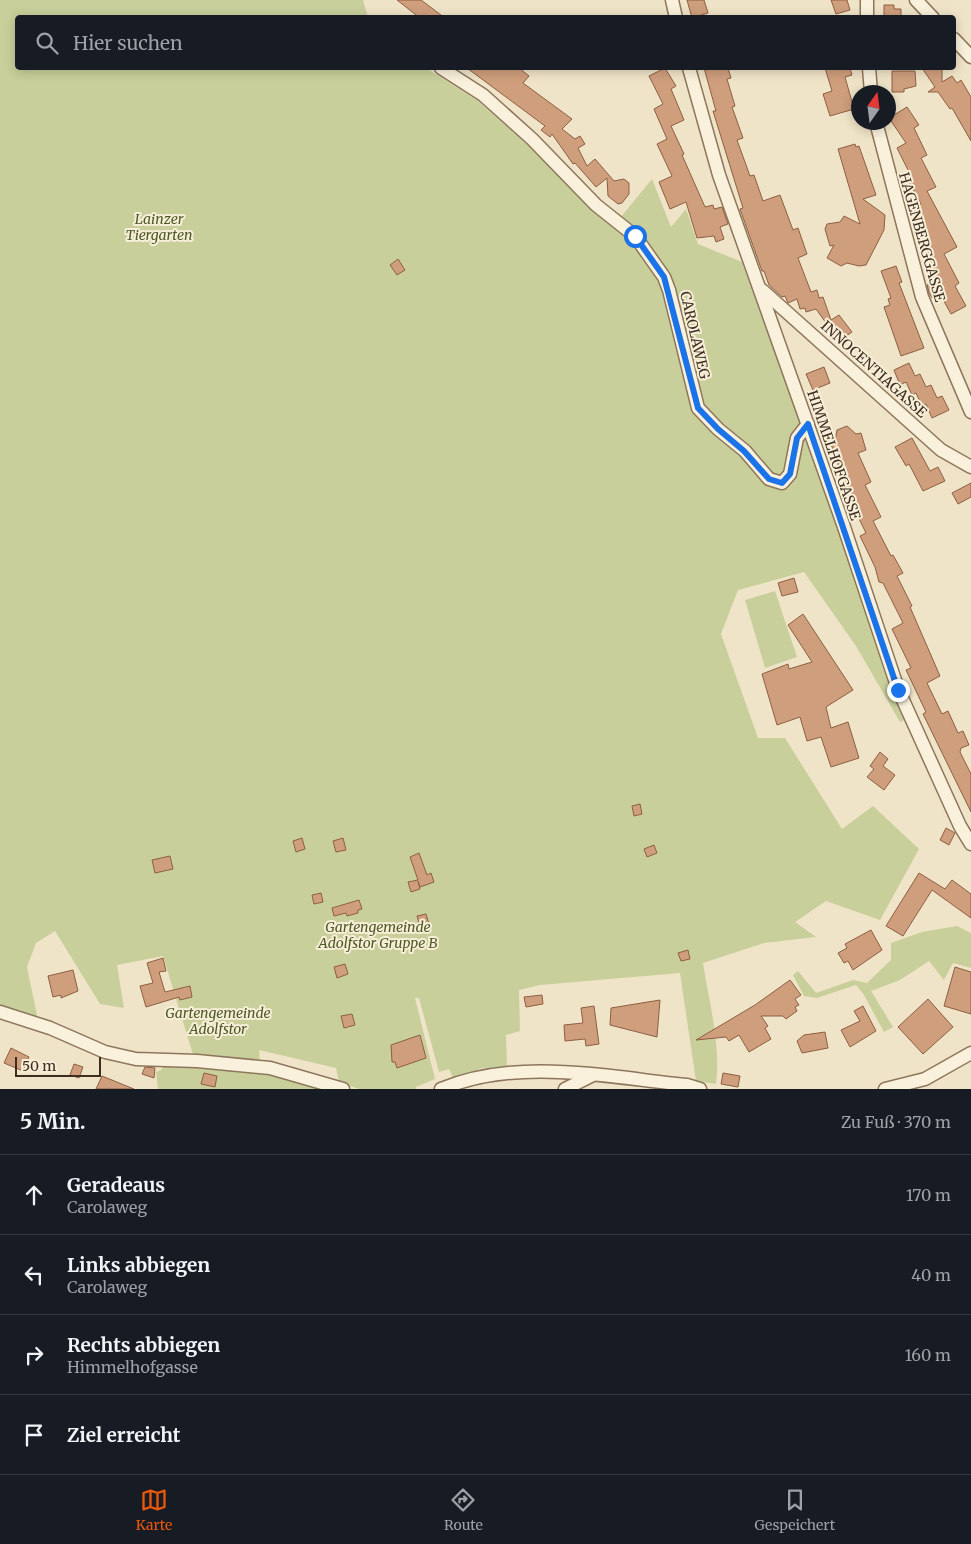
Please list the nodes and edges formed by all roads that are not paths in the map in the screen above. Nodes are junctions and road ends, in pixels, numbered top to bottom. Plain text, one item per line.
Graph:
1 (672, 0) edge
2 (867, 0) edge
3 (916, 0) edge
4 (675, 15) edge
5 (867, 15) edge
6 (930, 15) edge
7 (956, 41) edge
8 (971, 58) edge
9 (444, 70) edge
10 (690, 70) edge
11 (869, 70) edge
12 (870, 85) edge
13 (878, 130) edge
14 (760, 288) junction
15 (971, 412) edge
16 (808, 424) junction
17 (971, 467) edge
18 (971, 844) edge
19 (0, 1012) edge
20 (971, 1053) edge
21 (593, 1074) junction
22 (343, 1089) edge
23 (441, 1089) edge
24 (565, 1089) edge
25 (700, 1089) edge
26 (885, 1089) edge

1 - 4 street
2 - 5 street
3 - 6 street
7 - 8 street
9 - 16 street, CAROLAWEG
10 - 14 street, HIMMELHOFGASSE
11 - 12 street
13 - 15 street, HAGENBERGGASSE
14 - 16 street, HIMMELHOFGASSE
14 - 17 street, INNOCENTIAGASSE
16 - 18 street, HIMMELHOFGASSE
19 - 22 street
20 - 26 street
21 - 23 street
21 - 24 street
21 - 25 street

